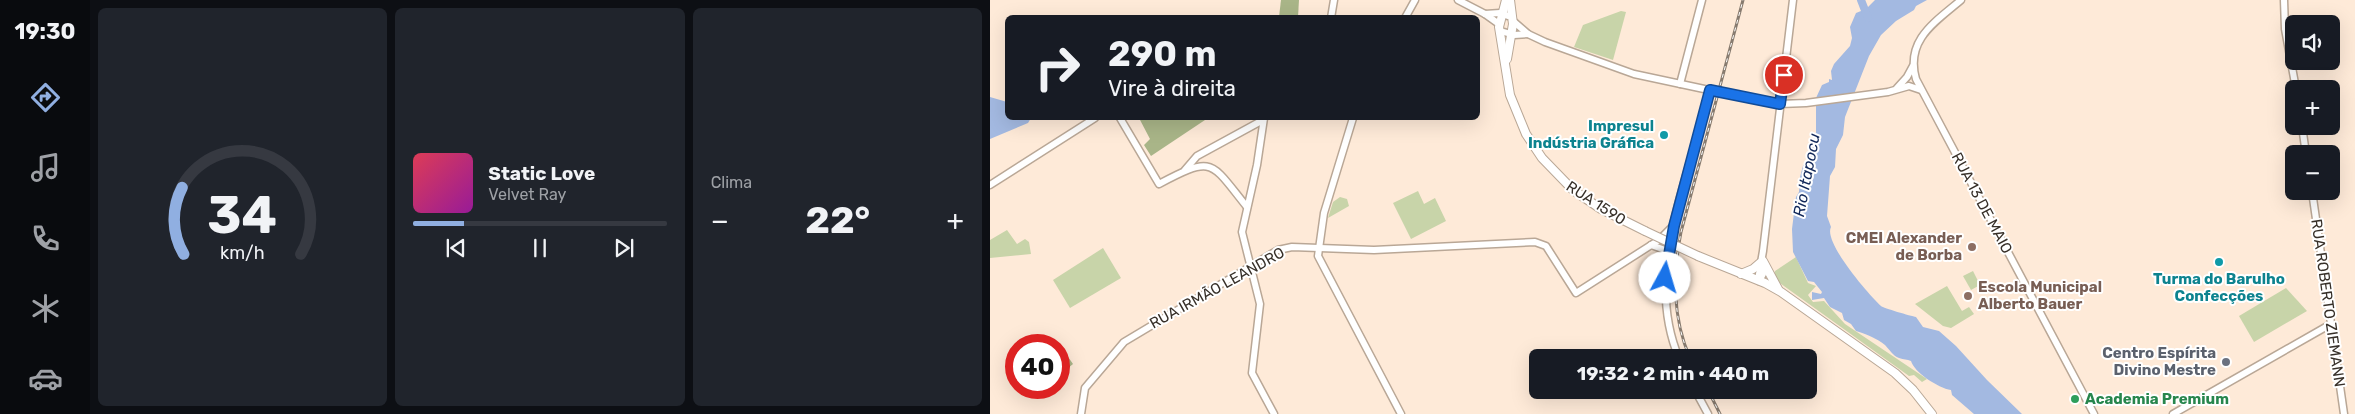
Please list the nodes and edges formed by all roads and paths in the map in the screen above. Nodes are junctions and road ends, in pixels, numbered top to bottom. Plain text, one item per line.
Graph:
1 (1334, 0) edge
2 (1415, 0) edge
3 (1458, 0) edge
4 (1506, 0) edge
5 (1510, 0) edge
6 (1702, 0) edge
7 (1793, 0) edge
8 (1960, 0) edge
9 (2284, 0) edge
10 (1485, 14) junction
11 (1332, 15) edge
12 (1407, 15) edge
13 (1507, 25) junction
14 (1528, 34) junction
15 (1506, 62) junction
16 (1913, 64) junction
17 (2294, 80) edge
18 (1680, 84) junction
19 (1697, 88) junction
20 (1896, 89) junction
21 (1710, 90) junction
22 (1922, 90) junction
23 (1706, 104) junction
24 (1780, 104) junction
25 (1092, 120) edge
26 (1121, 120) edge
27 (1262, 120) edge
28 (1264, 120) edge
29 (1352, 120) edge
30 (1194, 158) junction
31 (1196, 166) junction
32 (1184, 171) junction
33 (990, 185) edge
34 (2313, 200) edge
35 (1247, 207) junction
36 (1674, 226) junction
37 (1651, 245) junction
38 (1318, 248) junction
39 (1668, 251) junction
40 (1762, 261) junction
41 (1250, 266) junction
42 (1741, 274) junction
43 (1758, 280) junction
44 (1781, 292) junction
45 (2331, 324) junction
46 (1676, 349) edge
47 (1700, 399) edge
48 (1082, 414) edge
49 (1274, 414) edge
50 (1401, 414) edge
51 (1708, 414) edge
52 (1932, 414) edge
53 (2094, 414) edge
54 (2174, 414) edge
55 (2344, 414) edge

1 - 11 street
2 - 12 street
3 - 10 street
4 - 13 highway
5 - 13 highway
6 - 18 street
7 - 24 street
8 - 16 street
9 - 17 street
10 - 13 street
10 - 13 street
13 - 14 street
13 - 14 street
13 - 15 highway, RUA 1590
13 - 15 highway
14 - 18 street
15 - 42 highway, RUA 1590, bridge
16 - 20 street
16 - 22 street, RUA 13 DE MAIO
18 - 19 street
19 - 21 street
19 - 23 street
20 - 22 street
20 - 24 street
21 - 23 street
21 - 24 street
22 - 53 street, RUA 13 DE MAIO
23 - 36 street
24 - 40 street
25 - 33 street
26 - 32 street
27 - 30 street
28 - 35 street
29 - 38 street
30 - 31 street
30 - 32 street
31 - 32 street
31 - 35 street
34 - 45 street, RUA ROBERTO ZIEMANN
35 - 41 street
36 - 37 street
36 - 39 street
37 - 38 street, RUA IRMÃO LEANDRO
37 - 39 street
38 - 41 street, RUA IRMÃO LEANDRO
38 - 50 street
39 - 46 street
40 - 42 highway
40 - 43 street
40 - 44 highway
41 - 48 street, RUA IRMÃO LEANDRO
41 - 49 street
42 - 43 highway, RUA 1590
43 - 44 highway, RUA 1590
44 - 52 highway
45 - 54 street
45 - 55 street, RUA ROBERTO ZIEMANN
47 - 51 street

